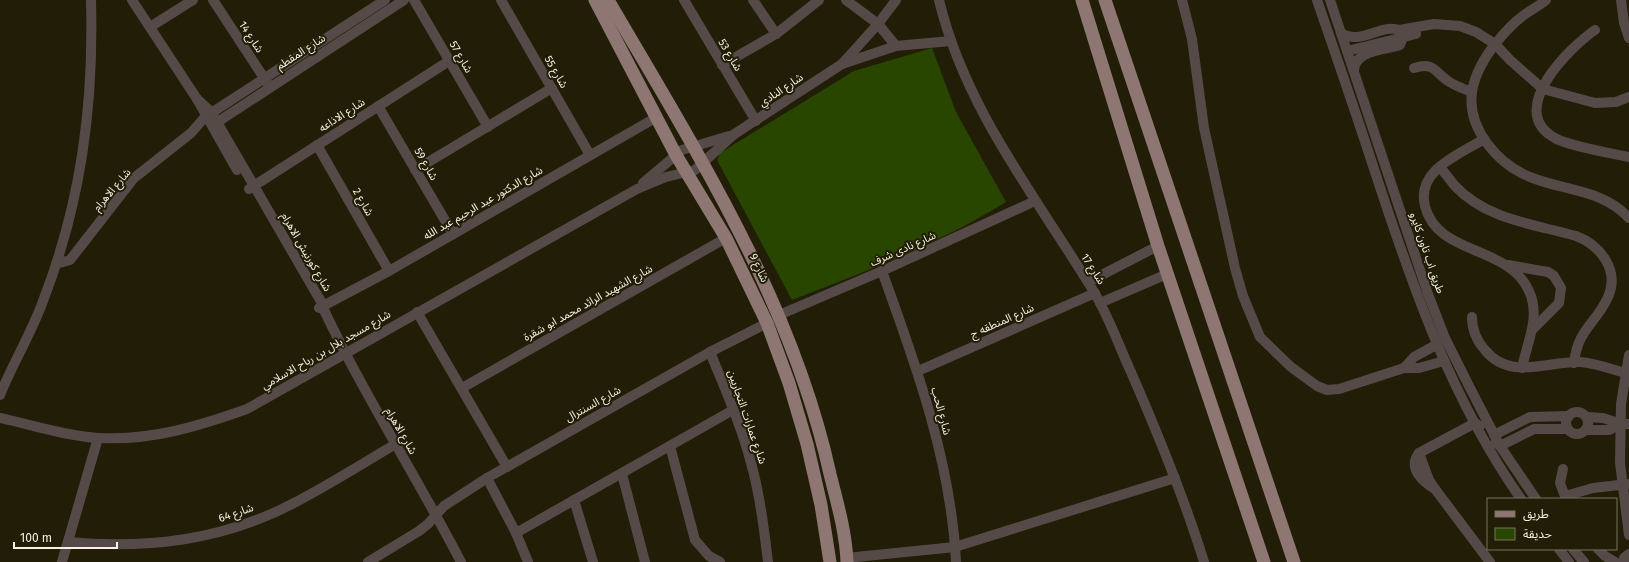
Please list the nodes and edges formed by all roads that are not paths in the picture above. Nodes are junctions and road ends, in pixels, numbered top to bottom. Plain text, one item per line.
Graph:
1 (91, 0) edge
2 (132, 0) edge
3 (194, 0) edge
4 (213, 0) edge
5 (385, 0) edge
6 (404, 0) edge
7 (414, 0) edge
8 (501, 0) edge
9 (595, 0) edge
10 (608, 0) edge
11 (684, 0) edge
12 (754, 0) edge
13 (819, 0) edge
14 (846, 0) edge
15 (896, 0) edge
16 (939, 0) edge
17 (1082, 0) edge
18 (1105, 0) edge
19 (1182, 0) edge
20 (1317, 0) edge
21 (1330, 0) edge
22 (1546, 0) edge
23 (1621, 0) edge
24 (878, 24) junction
25 (150, 27) junction
26 (1595, 30) dead end
27 (1341, 33) junction
28 (1401, 33) junction
29 (776, 34) junction
30 (1362, 36) junction
31 (1629, 38) edge
32 (951, 41) junction
33 (1495, 44) junction
34 (896, 46) junction
35 (1365, 50) junction
36 (1347, 51) junction
37 (449, 60) junction
38 (842, 64) junction
39 (722, 65) junction
40 (1414, 68) dead end
41 (1354, 70) junction
42 (267, 82) junction
43 (552, 88) junction
44 (1543, 89) junction
45 (1472, 92) junction
46 (1629, 97) edge
47 (378, 106) junction
48 (208, 114) junction
49 (657, 116) junction
50 (756, 121) junction
51 (214, 124) junction
52 (488, 127) junction
53 (191, 133) junction
54 (733, 135) junction
55 (1484, 139) junction
56 (317, 145) junction
57 (693, 146) junction
58 (590, 155) junction
59 (676, 155) junction
60 (1629, 157) edge
61 (703, 164) junction
62 (1440, 167) junction
63 (415, 170) junction
64 (686, 172) junction
65 (251, 187) junction
66 (637, 189) junction
67 (1035, 201) junction
68 (1629, 218) edge
69 (737, 224) junction
70 (719, 225) junction
71 (453, 234) junction
72 (726, 238) junction
73 (1158, 246) junction
74 (56, 264) junction
75 (1507, 264) junction
76 (389, 271) junction
77 (882, 271) junction
78 (1167, 274) junction
79 (1088, 282) junction
80 (1095, 293) junction
81 (1100, 303) junction
82 (322, 308) junction
83 (417, 312) junction
84 (779, 315) junction
85 (1472, 317) dead end
86 (767, 323) junction
87 (1532, 330) junction
88 (1436, 345) junction
89 (710, 352) junction
90 (344, 353) junction
91 (1629, 355) edge
92 (1444, 361) junction
93 (1574, 363) junction
94 (1404, 368) junction
95 (1522, 368) junction
96 (918, 371) junction
97 (1625, 373) junction
98 (462, 388) junction
99 (0, 395) edge
100 (733, 410) junction
101 (1569, 416) junction
102 (1587, 417) junction
103 (0, 418) edge
104 (1475, 423) junction
105 (1625, 424) edge
106 (1567, 429) junction
107 (1586, 430) junction
108 (1494, 435) junction
109 (98, 438) junction
110 (394, 445) junction
111 (670, 446) junction
112 (1500, 446) junction
113 (507, 466) junction
114 (1563, 469) dead end
115 (622, 474) junction
116 (487, 478) junction
117 (1175, 478) junction
118 (1626, 484) edge
119 (1566, 497) edge
120 (1520, 498) edge
121 (1535, 498) edge
122 (574, 500) junction
123 (437, 515) junction
124 (516, 533) junction
125 (1629, 534) edge
126 (68, 542) junction
127 (955, 547) junction
128 (1560, 550) edge
129 (1574, 550) edge
130 (1599, 550) edge
131 (1629, 554) edge
132 (847, 560) edge
133 (62, 562) edge
134 (368, 562) edge
135 (461, 562) edge
136 (528, 562) edge
137 (593, 562) edge
138 (645, 562) edge
139 (720, 562) edge
140 (768, 562) edge
141 (830, 562) edge
142 (956, 562) edge
143 (1204, 562) edge
144 (1264, 562) edge
145 (1294, 562) edge
146 (1490, 562) edge
147 (1570, 562) edge
148 (1584, 562) edge
149 (1615, 562) edge
150 (1624, 562) edge

1 - 74 street
2 - 25 street, شارع كورنيش الاهرام
3 - 25 street
4 - 42 street, شارع 14
5 - 42 street, شارع المقطم
6 - 42 street, شارع المقطم
7 - 37 street, شارع 57
8 - 43 street, شارع 55
9 - 49 main road, شارع 9
10 - 57 main road, شارع 9
11 - 39 street, شارع 53
12 - 29 street
13 - 29 street
14 - 24 street
15 - 24 street, شارع النادي
16 - 32 street, شارع 17
17 - 73 main road
18 - 145 main road
19 - 94 street
20 - 88 street
21 - 27 street, طريق اب تاون كايرو
22 - 33 street
23 - 31 street
24 - 34 street
24 - 38 street, شارع النادي
25 - 48 street, شارع كورنيش الاهرام
26 - 44 street
27 - 30 street
27 - 36 street, طريق اب تاون كايرو
28 - 30 street
28 - 33 street
28 - 35 street
29 - 39 street
30 - 35 street
32 - 34 street, شارع النادي
32 - 67 street, شارع 17
33 - 44 street
33 - 45 street
34 - 38 street, شارع النادي
35 - 36 street
35 - 41 street
36 - 41 street, طريق اب تاون كايرو
37 - 47 street, شارع الاذاعه
37 - 52 street, شارع 57
38 - 50 street, شارع النادي
39 - 50 street, شارع 53
40 - 45 street
41 - 108 street, طريق اب تاون كايرو
42 - 48 street, شارع المقطم
42 - 51 street, شارع المقطم
43 - 52 street
43 - 58 street, شارع 55
44 - 46 street
44 - 60 street
45 - 55 street
47 - 56 street, شارع الاذاعه
47 - 63 street, شارع 59
48 - 51 street, شارع كورنيش الاهرام
48 - 53 street, شارع الاهرام
49 - 58 street, شارع الدكتور عبد الرحيم عبد الله
49 - 59 main road, شارع 9
50 - 54 street, شارع النادي
51 - 53 street, شارع الاهرام
51 - 65 street, شارع كورنيش الاهرام
52 - 63 street
53 - 74 street, شارع الاهرام
54 - 57 street, شارع النادي
54 - 61 street, شارع النادي
55 - 62 street
55 - 68 street
56 - 65 street, شارع الاذاعه
56 - 76 street, شارع 2
57 - 59 street, شارع النادي
57 - 61 main road, شارع 9
58 - 71 street, شارع الدكتور عبد الرحيم عبد الله
59 - 64 main road, شارع 9
59 - 66 street, شارع مسجد بلال بن رباح الاسلامي
61 - 64 street, شارع النادي
61 - 69 main road, شارع 9
62 - 75 street
62 - 93 street
63 - 71 street, شارع 59
64 - 66 street, شارع مسجد بلال بن رباح الاسلامي
64 - 70 main road, شارع 9
65 - 82 street, شارع كورنيش الاهرام
66 - 83 street, شارع مسجد بلال بن رباح الاسلامي
67 - 77 street, شارع نادى شرف
67 - 79 street, شارع 17
69 - 70 main road
69 - 84 main road, شارع 9
70 - 72 main road, شارع 9
71 - 76 street, شارع الدكتور عبد الرحيم عبد الله
72 - 86 main road, شارع 9
72 - 98 street, شارع الشهيد الرائد محمد ابو شقرة
73 - 78 main road
73 - 79 street
74 - 99 street
75 - 87 street
75 - 87 street
76 - 82 street, شارع الدكتور عبد الرحيم عبد الله
77 - 84 street, شارع نادى شرف
77 - 96 street, شارع الحب
78 - 81 street
78 - 144 main road
79 - 80 street, شارع 17
80 - 81 street, شارع 17
80 - 96 street, شارع المنطقه ج
81 - 117 street, شارع 17
82 - 90 street, شارع الاهرام
83 - 90 street, شارع مسجد بلال بن رباح الاسلامي
83 - 98 street
84 - 132 main road, شارع 9
85 - 95 street
86 - 89 street, شارع السنترال
86 - 141 main road, شارع 9
87 - 95 street
88 - 92 street
88 - 94 street
89 - 100 street, شارع عمارات التجاريين
89 - 113 street, شارع السنترال
90 - 109 street, شارع مسجد بلال بن رباح الاسلامي
90 - 110 street, شارع الاهرام
91 - 97 street
92 - 94 street
92 - 104 street
93 - 95 street
93 - 97 street
96 - 127 street, شارع الحب
97 - 105 street
98 - 113 street
100 - 111 street
100 - 140 street, شارع عمارات التجاريين
101 - 102 street
101 - 106 street
101 - 108 street
102 - 105 street
102 - 107 street
103 - 109 street, شارع مسجد بلال بن رباح الاسلامي
104 - 112 street
104 - 120 street
104 - 146 street
105 - 107 street
105 - 118 street
106 - 107 street
106 - 112 street
108 - 112 street, طريق اب تاون كايرو
109 - 126 street
110 - 123 street, شارع الاهرام
110 - 126 street, شارع 64
111 - 115 street
111 - 139 street
112 - 121 street, طريق اب تاون كايرو
113 - 116 street, شارع السنترال
114 - 119 street
115 - 122 street
115 - 138 street
116 - 123 street, شارع السنترال
116 - 124 street
117 - 127 street
117 - 143 street, شارع 17
118 - 119 street
118 - 125 street
122 - 124 street
122 - 137 street
123 - 134 street, شارع السنترال
123 - 135 street, شارع الاهرام
124 - 136 street
126 - 133 street
127 - 132 street
127 - 142 street, شارع الحب
128 - 147 street
129 - 148 street
130 - 149 street
131 - 150 street

